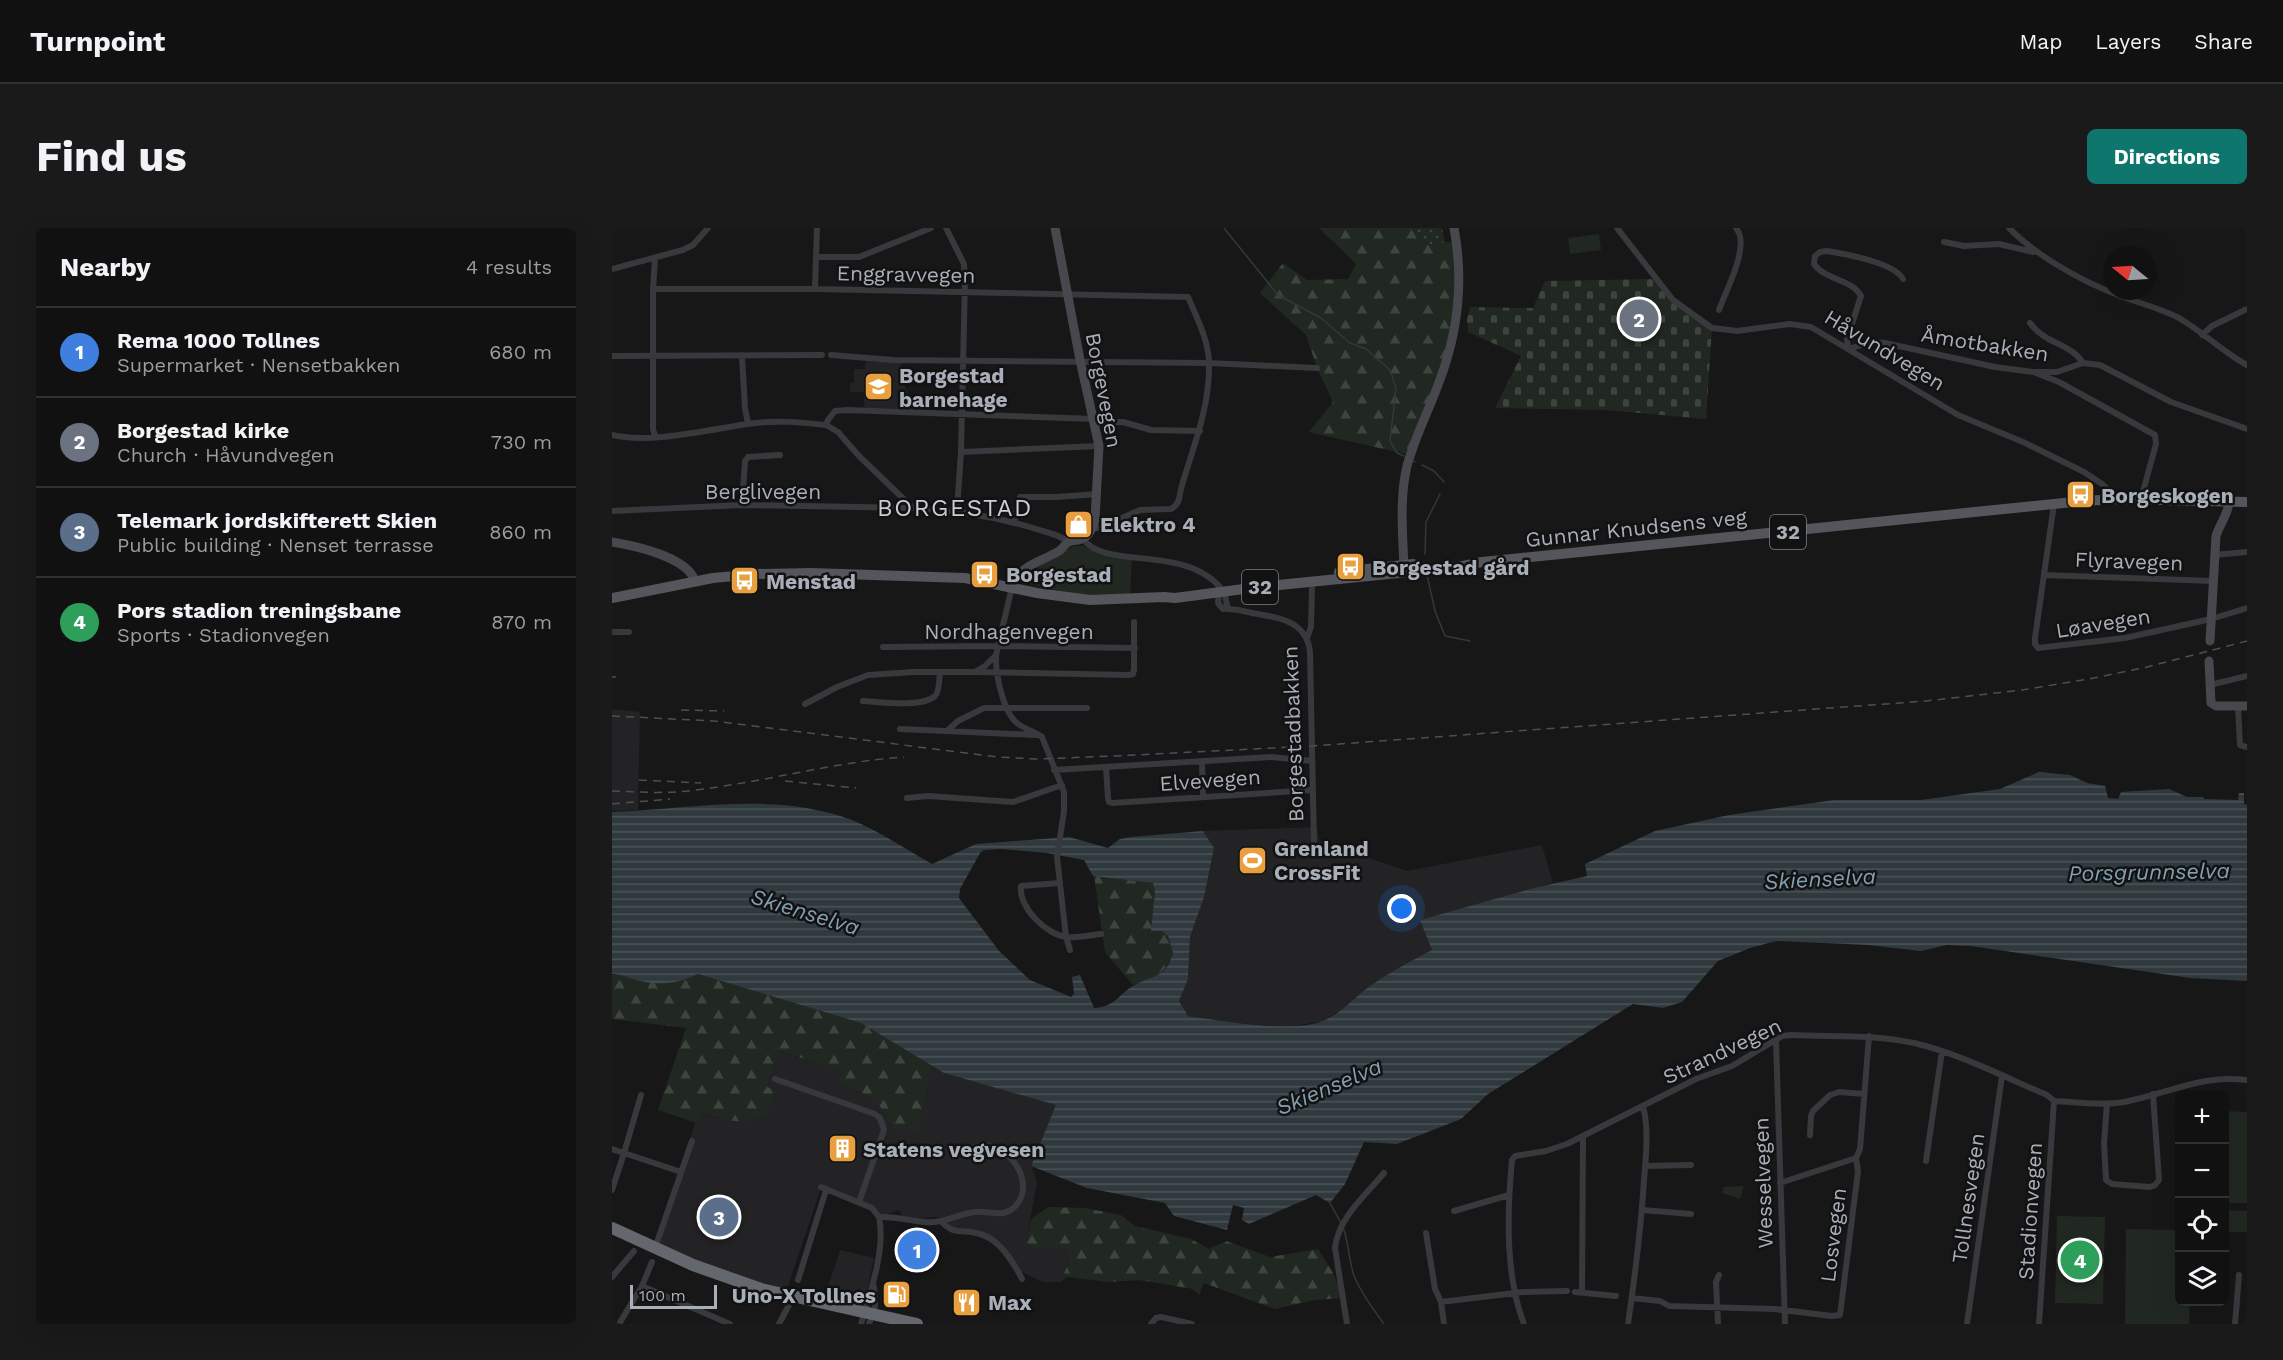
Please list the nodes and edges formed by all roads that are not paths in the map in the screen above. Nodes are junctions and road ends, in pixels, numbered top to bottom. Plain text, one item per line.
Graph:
1 (708, 228) edge
2 (817, 228) edge
3 (931, 228) edge
4 (946, 228) edge
5 (1055, 228) edge
6 (1454, 228) edge
7 (1617, 228) edge
8 (1736, 228) edge
9 (2009, 228) edge
10 (1944, 243) dead end
11 (2037, 252) junction
12 (816, 257) junction
13 (655, 259) junction
14 (612, 269) edge
15 (1903, 279) dead end
16 (653, 289) junction
17 (815, 289) junction
18 (965, 292) junction
19 (1067, 294) junction
20 (2247, 309) edge
21 (1719, 310) dead end
22 (2030, 323) dead end
23 (2202, 335) junction
24 (1848, 350) junction
25 (653, 355) junction
26 (822, 355) dead end
27 (612, 356) edge
28 (831, 356) dead end
29 (742, 357) junction
30 (963, 360) junction
31 (1080, 360) junction
32 (1209, 363) junction
33 (2083, 363) junction
34 (2247, 365) edge
35 (1317, 368) dead end
36 (2033, 372) junction
37 (962, 414) junction
38 (1094, 421) junction
39 (748, 424) junction
40 (826, 425) junction
41 (2247, 429) edge
42 (1200, 430) junction
43 (612, 435) edge
44 (655, 436) junction
45 (1099, 446) junction
46 (961, 452) junction
47 (780, 455) dead end
48 (1097, 494) junction
49 (2119, 499) junction
50 (2141, 499) junction
51 (2229, 502) junction
52 (2247, 502) edge
53 (2049, 504) junction
54 (742, 505) junction
55 (913, 508) junction
56 (957, 510) junction
57 (612, 511) edge
58 (1014, 522) junction
59 (1093, 528) junction
60 (1083, 539) junction
61 (612, 542) edge
62 (1068, 542) junction
63 (2247, 552) edge
64 (2214, 555) junction
65 (1404, 569) junction
66 (2044, 575) junction
67 (695, 581) junction
68 (2213, 581) junction
69 (1013, 585) junction
70 (1312, 588) dead end
71 (1219, 589) junction
72 (655, 590) junction
73 (612, 598) edge
74 (612, 605) edge
75 (2247, 609) edge
76 (2211, 619) junction
77 (1134, 622) dead end
78 (612, 632) edge
79 (629, 632) dead end
80 (1307, 638) junction
81 (2210, 641) dead end
82 (884, 646) dead end
83 (998, 646) junction
84 (1135, 648) junction
85 (996, 655) junction
86 (2209, 661) dead end
87 (940, 672) junction
88 (975, 672) junction
89 (995, 672) junction
90 (2247, 676) edge
91 (2210, 685) junction
92 (863, 701) dead end
93 (805, 704) dead end
94 (1008, 707) junction
95 (2242, 707) edge
96 (1087, 708) dead end
97 (900, 729) dead end
98 (948, 730) junction
99 (1039, 735) junction
100 (2243, 746) edge
101 (1312, 761) junction
102 (1202, 762) junction
103 (1106, 767) junction
104 (1054, 770) junction
105 (1062, 785) junction
106 (1313, 790) junction
107 (1203, 797) junction
108 (907, 798) dead end
109 (1314, 844) dead end
110 (1060, 883) junction
111 (1101, 934) dead end
112 (1066, 937) junction
113 (1070, 950) dead end
114 (1869, 1036) junction
115 (1776, 1041) junction
116 (1942, 1051) junction
117 (2002, 1076) junction
118 (775, 1079) dead end
119 (2247, 1080) edge
120 (1864, 1094) junction
121 (2153, 1094) junction
122 (641, 1095) dead end
123 (2054, 1101) junction
124 (2107, 1104) junction
125 (1643, 1106) junction
126 (1810, 1135) dead end
127 (1583, 1136) junction
128 (692, 1141) dead end
129 (612, 1149) edge
130 (624, 1153) junction
131 (964, 1154) dead end
132 (1856, 1158) junction
133 (1926, 1161) dead end
134 (1690, 1165) dead end
135 (1645, 1166) junction
136 (681, 1172) junction
137 (1384, 1173) dead end
138 (1780, 1183) junction
139 (612, 1190) edge
140 (1509, 1195) junction
141 (859, 1202) junction
142 (1642, 1210) junction
143 (1454, 1211) dead end
144 (1691, 1214) dead end
145 (879, 1217) junction
146 (941, 1221) junction
147 (613, 1229) edge
148 (1426, 1233) dead end
149 (655, 1248) junction
150 (634, 1251) dead end
151 (652, 1262) dead end
152 (1719, 1275) dead end
153 (2239, 1275) dead end
154 (612, 1277) edge
155 (798, 1280) dead end
156 (1022, 1280) dead end
157 (642, 1286) junction
158 (1567, 1292) dead end
159 (1515, 1293) junction
160 (1616, 1296) dead end
161 (1632, 1298) junction
162 (1441, 1302) junction
163 (789, 1305) dead end
164 (1718, 1307) junction
165 (1784, 1310) junction
166 (867, 1319) edge
167 (619, 1324) edge
168 (730, 1324) edge
169 (779, 1324) edge
170 (886, 1324) edge
171 (917, 1324) edge
172 (1151, 1324) edge
173 (1192, 1324) edge
174 (1347, 1324) edge
175 (1444, 1324) edge
176 (1524, 1324) edge
177 (1628, 1324) edge
178 (1718, 1324) edge
179 (1785, 1324) edge
180 (1967, 1324) edge
181 (2039, 1324) edge
182 (2235, 1324) edge

1 - 13 street
2 - 12 street
3 - 12 street
4 - 18 street
5 - 19 street, Borgevegen
6 - 65 street
7 - 24 street, Håvundvegen
8 - 21 street
9 - 11 street
10 - 11 street
11 - 23 street
12 - 17 street
13 - 14 street
13 - 16 street
15 - 24 street
16 - 17 street, Enggravvegen
16 - 25 street
17 - 18 street, Enggravvegen
18 - 19 street, Enggravvegen
18 - 30 street
19 - 31 street, Borgevegen
19 - 32 street, Enggravvegen
20 - 23 street
22 - 33 street, Åmotbakken
23 - 34 street
24 - 36 street, Åmotbakken
24 - 49 street, Håvundvegen
25 - 27 street
25 - 29 street
25 - 44 street
26 - 29 street
28 - 30 street
29 - 39 street
30 - 31 street
30 - 37 street
31 - 32 street
31 - 38 street, Borgevegen
32 - 35 street
32 - 42 street
33 - 36 street, Åmotbakken
33 - 41 street, Åmotbakken
36 - 50 street
37 - 38 street
37 - 40 street
37 - 46 street
38 - 42 street
38 - 45 street, Borgevegen
39 - 40 street
39 - 44 street
40 - 55 street
42 - 59 street
43 - 44 street
45 - 46 street
45 - 48 street, Borgevegen
46 - 56 street
47 - 54 street
48 - 58 street
48 - 59 street, Borgevegen
49 - 50 main road, 32
49 - 53 main road, 32
50 - 51 main road, 32
51 - 52 main road, 32
51 - 64 street
53 - 65 main road, Gunnar Knudsens veg / 32
53 - 66 street, Løavegen
54 - 55 street, Berglivegen
54 - 57 street, Berglivegen
55 - 56 street, Berglivegen
56 - 58 street
58 - 62 street
59 - 60 street
60 - 62 street
60 - 71 street
61 - 67 street
62 - 69 street
63 - 64 street
64 - 68 street
65 - 71 main road, Gunnar Knudsens veg / 32
66 - 68 street, Flyravegen
66 - 76 street, Løavegen
67 - 69 main road, Gunnar Knudsens veg / 32
67 - 72 main road, Gunnar Knudsens veg / 32
68 - 76 street
69 - 71 main road, Gunnar Knudsens veg / 32
69 - 83 street
70 - 80 street
71 - 80 street, Borgestadbakken
72 - 73 main road, Gunnar Knudsens veg / 32
72 - 74 main road, Gunnar Knudsens veg / 32
75 - 76 street
76 - 81 street
77 - 84 street
78 - 79 street
80 - 101 street, Borgestadbakken
82 - 83 street, Nordhagenvegen
83 - 84 street, Nordhagenvegen
83 - 85 street
84 - 89 street
85 - 88 street
85 - 89 street
86 - 91 street
87 - 88 street
87 - 92 street
87 - 93 street
88 - 89 street
89 - 94 street
90 - 91 street
91 - 95 street
94 - 96 street
94 - 98 street
94 - 99 street
95 - 100 street
97 - 98 street
98 - 99 street
99 - 104 street
101 - 102 street
101 - 106 street, Borgestadbakken
102 - 103 street
102 - 107 street
103 - 104 street
103 - 107 street, Elvevegen
104 - 105 street
105 - 108 street
105 - 110 street
106 - 107 street, Elvevegen
106 - 109 street, Borgestadbakken
110 - 112 street
110 - 112 street
111 - 112 street
112 - 113 street
114 - 115 street, Strandvegen
114 - 116 street, Strandvegen
114 - 120 street, Losvegen
115 - 125 street, Strandvegen
115 - 138 street, Wesselvegen
116 - 117 street, Strandvegen
116 - 133 street
117 - 123 street, Strandvegen
117 - 180 street, Tollnesvegen
118 - 141 street
119 - 121 street
120 - 126 street
120 - 132 street, Losvegen
121 - 124 street
121 - 124 street
122 - 130 street
123 - 124 street
123 - 181 street, Stadionvegen
125 - 127 street, Strandvegen
125 - 135 street
127 - 140 street, Strandvegen
127 - 160 street
128 - 136 street
129 - 130 street
130 - 136 street
130 - 139 street
131 - 146 street
132 - 138 street, Losvegen
132 - 165 street, Losvegen
134 - 135 street
135 - 142 street
136 - 149 street
137 - 174 street
138 - 165 street, Wesselvegen
140 - 143 street
140 - 159 street, Strandvegen
141 - 145 street
141 - 155 street
142 - 144 street
142 - 161 street
145 - 146 street
145 - 166 street
146 - 156 street
147 - 149 highway
148 - 162 street
149 - 166 highway
150 - 154 street
151 - 157 street
152 - 164 street
153 - 182 street
157 - 167 street
157 - 168 street
158 - 159 street
159 - 162 street
159 - 176 street, Strandvegen
161 - 164 street
161 - 177 street
162 - 175 street
163 - 169 street
164 - 165 street
164 - 178 street
165 - 179 street, Wesselvegen
166 - 170 highway
166 - 171 highway
172 - 173 street

